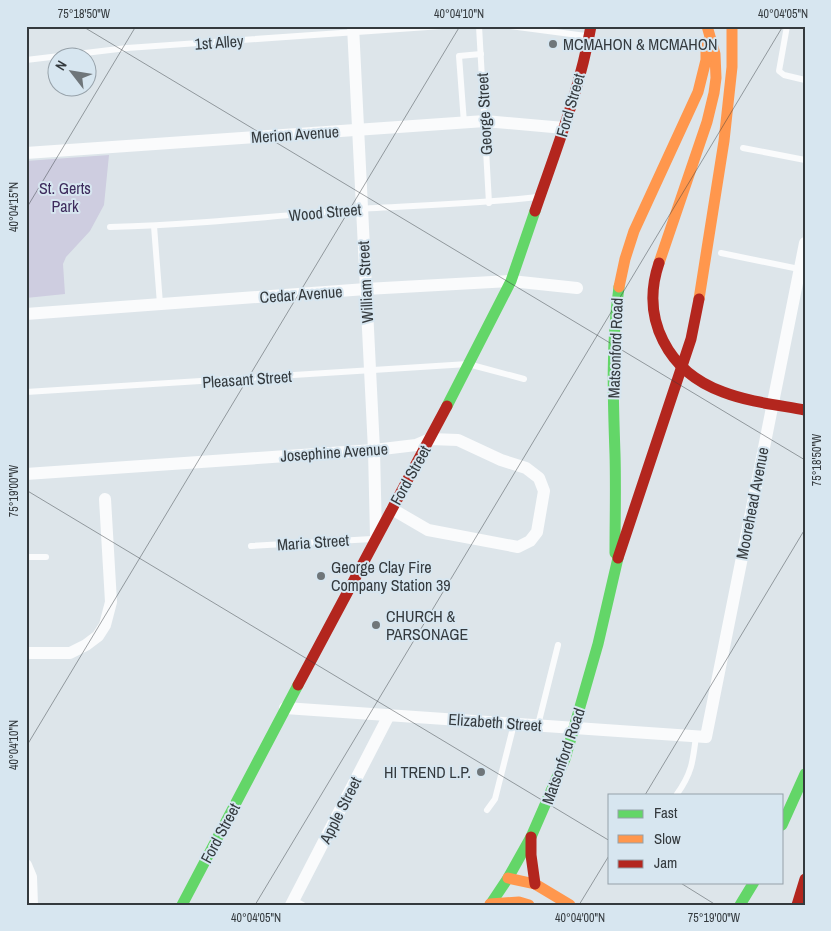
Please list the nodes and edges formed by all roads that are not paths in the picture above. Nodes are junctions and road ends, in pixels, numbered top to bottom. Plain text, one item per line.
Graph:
1 (442, 26) edge
2 (479, 26) edge
3 (510, 26) edge
4 (706, 26) edge
5 (732, 26) edge
6 (787, 26) edge
7 (353, 30) edge
8 (590, 31) edge
9 (481, 54) junction
10 (26, 60) edge
11 (805, 80) edge
12 (728, 102) junction
13 (485, 121) junction
14 (464, 123) junction
15 (564, 128) junction
16 (358, 130) junction
17 (743, 148) dead end
18 (26, 153) edge
19 (709, 157) dead end
20 (805, 160) edge
21 (541, 196) junction
22 (489, 203) junction
23 (362, 209) junction
24 (154, 226) junction
25 (110, 227) dead end
26 (805, 243) edge
27 (721, 253) dead end
28 (799, 269) junction
29 (511, 281) junction
30 (577, 288) dead end
31 (366, 289) junction
32 (160, 304) junction
33 (26, 314) edge
34 (676, 338) dead end
35 (468, 364) junction
36 (370, 371) junction
37 (524, 379) dead end
38 (726, 380) dead end
39 (762, 388) dead end
40 (26, 392) edge
41 (789, 393) dead end
42 (805, 410) edge
43 (430, 439) junction
44 (374, 450) junction
45 (26, 474) edge
46 (104, 499) dead end
47 (392, 509) junction
48 (376, 538) junction
49 (251, 546) dead end
50 (26, 557) edge
51 (46, 557) dead end
52 (615, 567) junction
53 (558, 645) dead end
54 (26, 653) edge
55 (285, 708) junction
56 (389, 715) junction
57 (514, 724) junction
58 (538, 725) junction
59 (701, 737) junction
60 (805, 774) edge
61 (677, 794) edge
62 (487, 810) dead end
63 (784, 821) edge
64 (532, 836) junction
65 (26, 865) edge
66 (508, 878) junction
67 (805, 879) edge
68 (535, 884) junction
69 (753, 884) edge
70 (296, 903) edge
71 (490, 904) edge
72 (32, 905) edge
73 (182, 905) edge
74 (530, 905) edge
75 (570, 905) edge
76 (740, 905) edge
77 (797, 905) edge

1 - 7 lane, 1st Alley
2 - 9 lane, George Street
3 - 8 lane
4 - 42 main road
4 - 52 main road, Matsonford Road
5 - 12 main road, Matsonford Road
6 - 11 lane
7 - 10 lane, 1st Alley
7 - 16 street, William Street
8 - 15 main road, Ford Street
9 - 13 lane, George Street
9 - 14 lane
12 - 19 main road
12 - 52 main road, Matsonford Road
13 - 14 street, Merion Avenue
13 - 15 street, Merion Avenue
13 - 22 lane, George Street
14 - 16 street, Merion Avenue
15 - 21 main road, Ford Street
16 - 18 street, Merion Avenue
16 - 23 street, William Street
17 - 20 lane
21 - 22 lane, Wood Street
21 - 29 main road, Ford Street
22 - 23 lane, Wood Street
23 - 24 lane, Wood Street
23 - 31 street, William Street
24 - 25 lane, Wood Street
24 - 32 lane
26 - 28 street, Moorehead Avenue
27 - 28 lane
28 - 59 street, Moorehead Avenue
29 - 30 street, Cedar Avenue
29 - 31 street, Cedar Avenue
29 - 35 main road, Ford Street
31 - 32 street, Cedar Avenue
31 - 36 street, William Street
32 - 33 street, Cedar Avenue
34 - 38 main road
35 - 36 lane, Pleasant Street
35 - 37 lane, Pleasant Street
35 - 43 main road, Ford Street
36 - 40 lane, Pleasant Street
36 - 44 street, William Street
39 - 41 main road
43 - 44 street, Josephine Avenue
43 - 47 main road, Ford Street
43 - 47 street, Josephine Avenue
44 - 45 street, Josephine Avenue
44 - 48 street, William Street
46 - 54 street
47 - 48 main road, Ford Street
48 - 49 lane, Maria Street
48 - 55 main road, Ford Street
50 - 51 lane
52 - 64 main road, Matsonford Road
53 - 58 lane
55 - 56 street, Elizabeth Street
55 - 73 main road, Ford Street
56 - 57 street, Elizabeth Street
56 - 70 street, Apple Street
57 - 58 street, Elizabeth Street
57 - 62 lane
58 - 59 street, Elizabeth Street
59 - 61 lane
60 - 63 main road
64 - 66 main road, Matsonford Road
64 - 68 main road
65 - 72 street
66 - 68 main road
66 - 71 main road, Matsonford Road
66 - 74 main road
67 - 77 main road
68 - 75 main road
69 - 76 main road
71 - 74 main road

